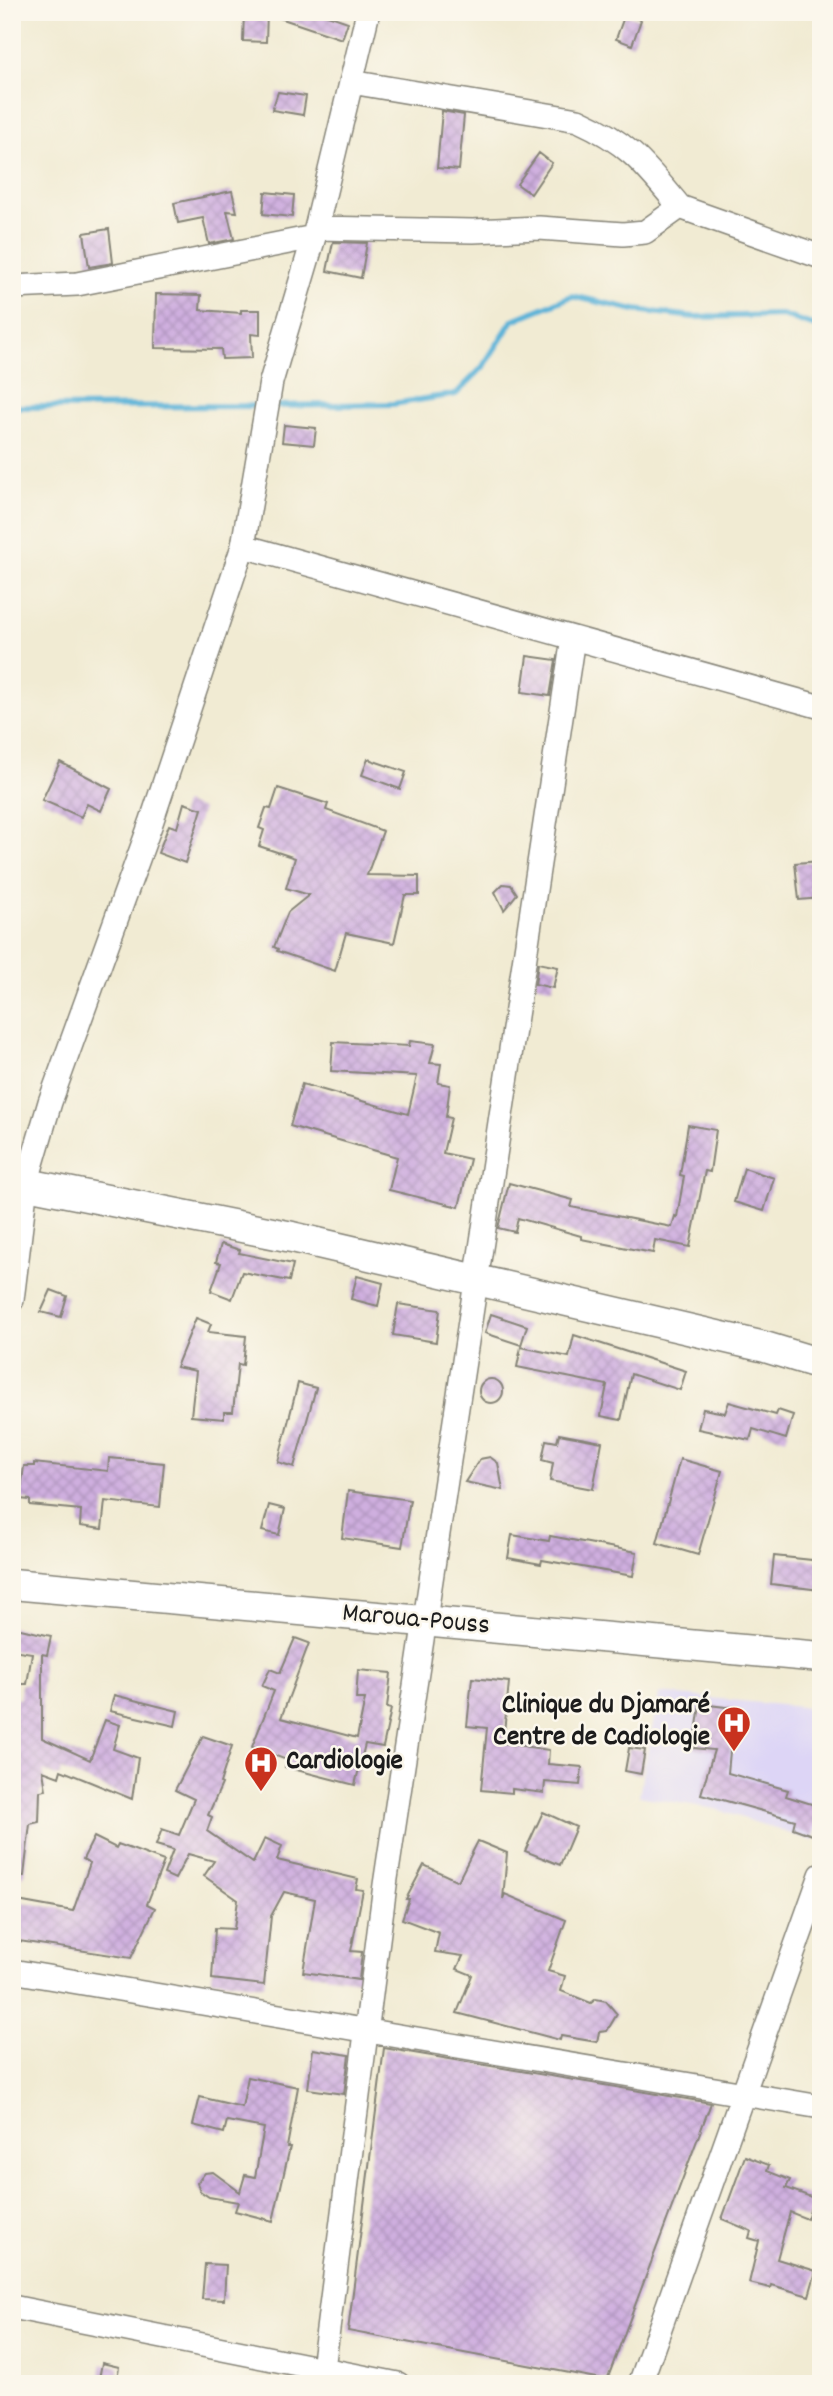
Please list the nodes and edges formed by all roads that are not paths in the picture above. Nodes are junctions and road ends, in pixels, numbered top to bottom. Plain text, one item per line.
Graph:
1 (368, 12) edge
2 (351, 82) junction
3 (680, 207) junction
4 (315, 232) junction
5 (821, 257) edge
6 (12, 287) edge
7 (243, 546) junction
8 (573, 638) junction
9 (821, 707) edge
10 (19, 1182) edge
11 (477, 1280) junction
12 (12, 1300) edge
13 (821, 1364) edge
14 (12, 1584) edge
15 (424, 1621) junction
16 (821, 1657) edge
17 (821, 1875) edge
18 (12, 1970) edge
19 (366, 2029) junction
20 (746, 2093) junction
21 (821, 2107) edge
22 (12, 2307) edge
23 (322, 2376) edge
24 (398, 2384) edge
25 (639, 2384) edge

1 - 2 street
2 - 3 street
2 - 4 street
3 - 4 street
3 - 5 street
4 - 6 street
4 - 7 street
7 - 8 street
7 - 10 street
8 - 9 street
8 - 11 street
10 - 11 main road
10 - 12 street
11 - 13 main road
11 - 15 street
14 - 15 main road, Maroua-Pouss
15 - 16 main road, Maroua-Pouss
15 - 19 street
17 - 20 street
18 - 19 street
19 - 20 street
19 - 23 street
20 - 21 street
20 - 25 street
22 - 23 street
23 - 24 street

